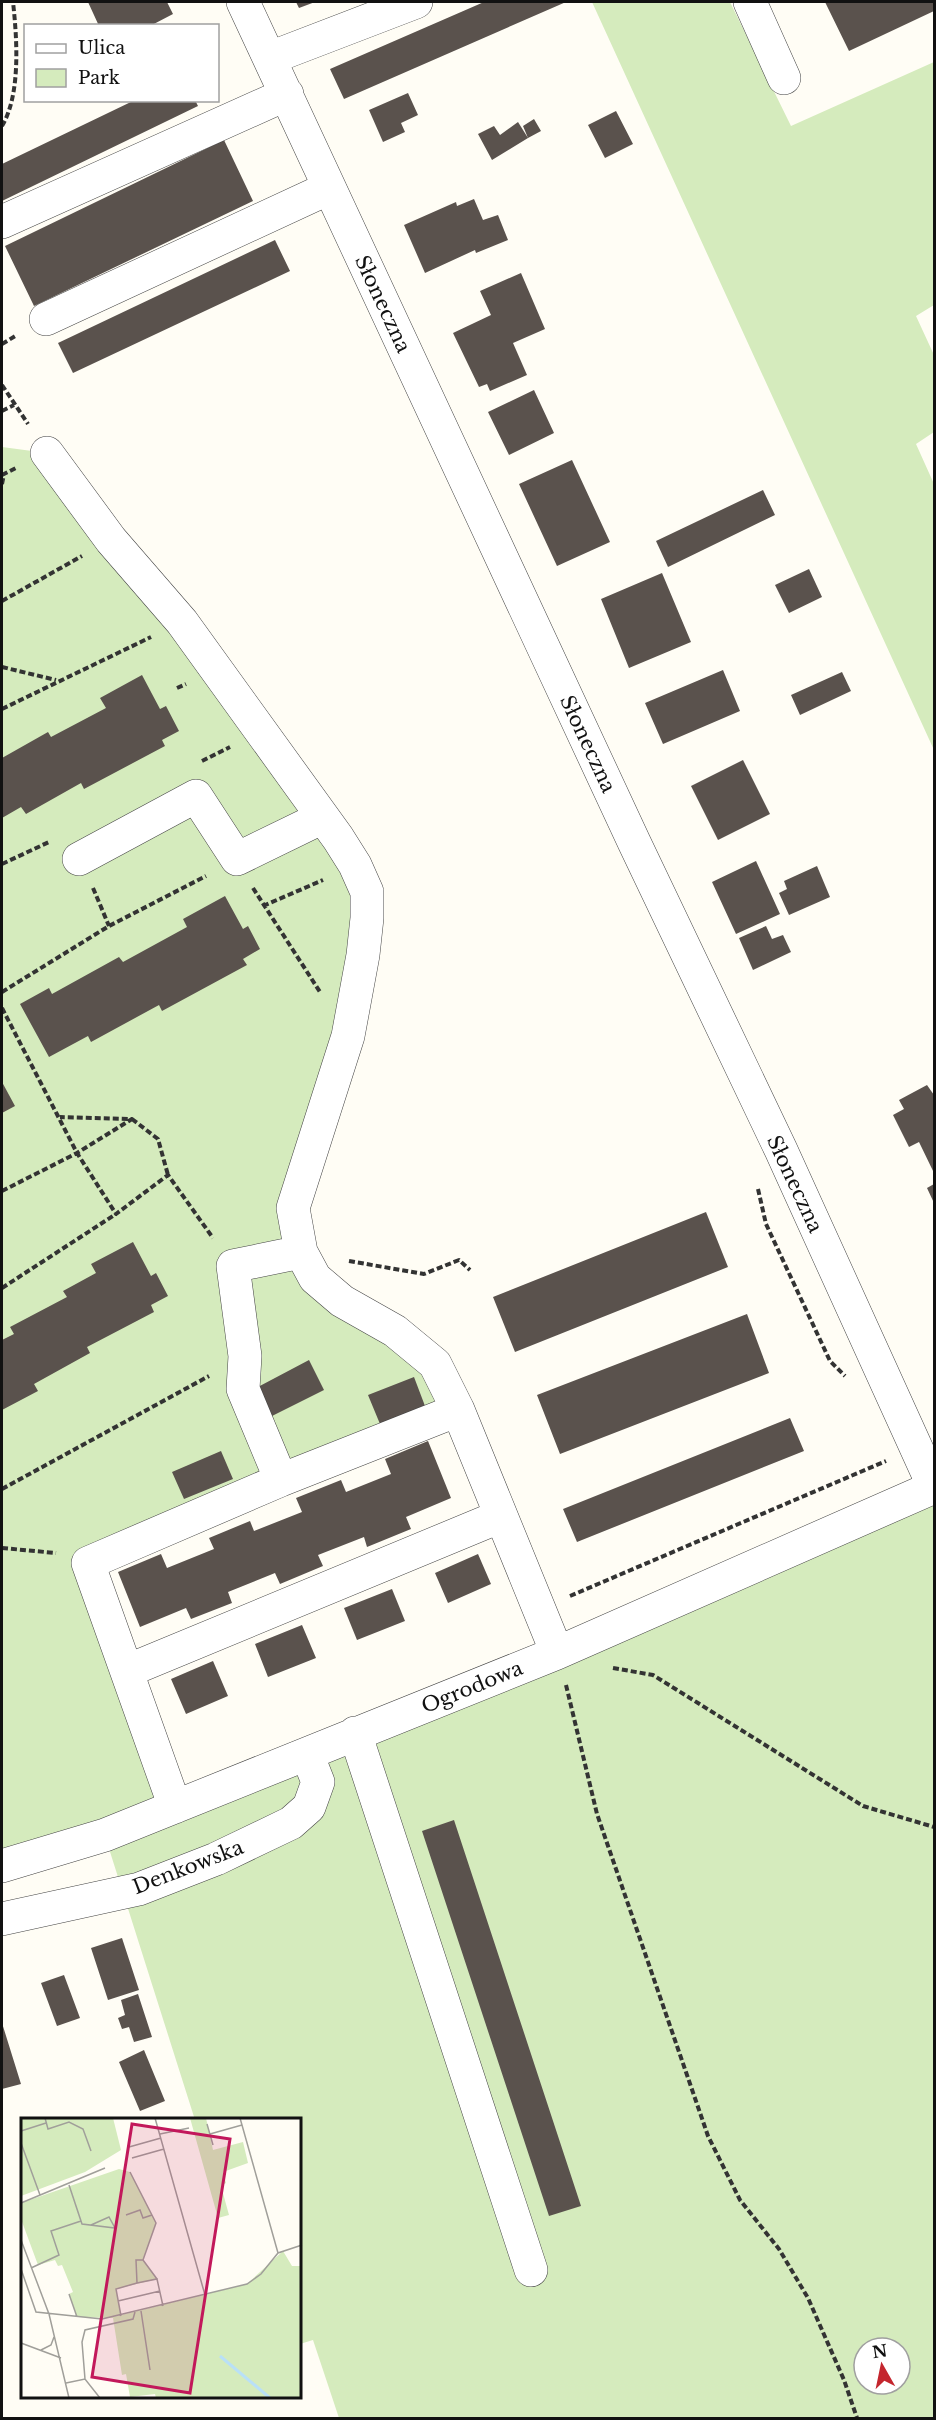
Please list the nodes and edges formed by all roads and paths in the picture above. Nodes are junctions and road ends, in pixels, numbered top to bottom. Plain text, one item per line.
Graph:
1 (13, 2) edge
2 (243, 2) edge
3 (416, 2) edge
4 (750, 2) edge
5 (270, 58) junction
6 (784, 78) dead end
7 (287, 94) junction
8 (2, 126) edge
9 (329, 188) junction
10 (2, 222) edge
11 (46, 319) dead end
12 (2, 385) edge
13 (14, 405) junction
14 (2, 411) edge
15 (47, 453) joint
16 (4, 474) dead end
17 (2, 484) edge
18 (111, 540) junction
19 (2, 601) edge
20 (182, 622) junction
21 (2, 668) edge
22 (57, 680) junction
23 (2, 709) edge
24 (321, 818) junction
25 (80, 859) dead end
26 (237, 860) junction
27 (355, 865) junction
28 (263, 906) junction
29 (2, 992) edge
30 (2, 1008) edge
31 (348, 1036) junction
32 (60, 1117) junction
33 (132, 1119) junction
34 (77, 1153) junction
35 (168, 1175) junction
36 (2, 1191) edge
37 (117, 1214) junction
38 (301, 1252) junction
39 (233, 1266) junction
40 (470, 1270) dead end
41 (2, 1288) edge
42 (244, 1356) junction
43 (458, 1410) junction
44 (917, 1448) junction
45 (281, 1480) junction
46 (934, 1487) edge
47 (2, 1489) edge
48 (501, 1516) junction
49 (2, 1548) edge
50 (88, 1563) junction
51 (539, 1609) junction
52 (557, 1653) junction
53 (609, 1667) dead end
54 (127, 1671) junction
55 (356, 1733) junction
56 (307, 1754) junction
57 (176, 1807) junction
58 (934, 1827) edge
59 (2, 1866) edge
60 (2, 1919) edge
61 (531, 2270) dead end
62 (857, 2418) edge

1 - 8 path
2 - 5 street, Słoneczna
3 - 5 street
4 - 6 street
5 - 7 street, Słoneczna
7 - 9 street, Słoneczna
7 - 10 street
9 - 11 street
9 - 44 street, Słoneczna
12 - 13 path
13 - 14 path
13 - 15 path
15 - 18 street
16 - 17 path
18 - 19 path
18 - 20 street
20 - 22 path
20 - 24 street
21 - 22 path
22 - 23 path
24 - 26 street
24 - 27 street
25 - 26 street
26 - 28 path
26 - 29 path
27 - 28 path
27 - 31 street
28 - 31 path
30 - 32 path
31 - 38 street
32 - 33 path
32 - 34 path
33 - 34 path
33 - 35 path
34 - 36 path
34 - 37 path
35 - 37 path
35 - 39 path
37 - 41 path
38 - 39 street
38 - 40 path
38 - 43 street
39 - 42 street
42 - 45 street
42 - 47 path
43 - 45 street
43 - 48 street
44 - 46 street, Słoneczna
44 - 51 path
45 - 50 street
46 - 52 street, Ogrodowa
48 - 51 street
48 - 54 street
49 - 50 path
50 - 54 street
51 - 52 street
52 - 55 street, Ogrodowa
52 - 62 path
53 - 58 path
54 - 57 street
55 - 56 street, Ogrodowa
55 - 61 street
56 - 57 street, Ogrodowa
56 - 60 street, Denkowska
57 - 59 street, Ogrodowa

